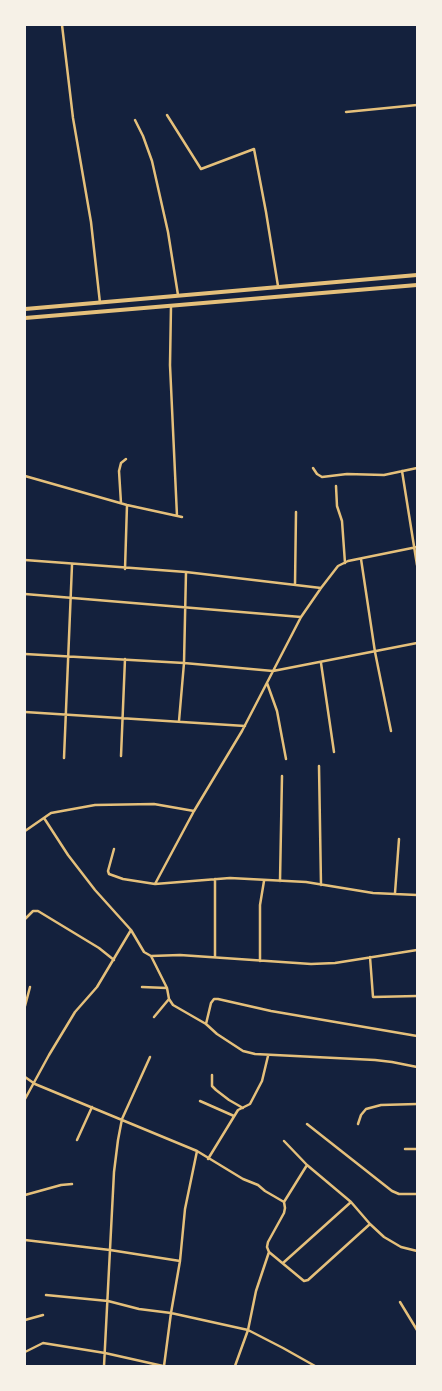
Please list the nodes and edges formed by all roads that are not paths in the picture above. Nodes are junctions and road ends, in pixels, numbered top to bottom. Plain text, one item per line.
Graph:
1 (62, 25) edge
2 (417, 106) edge
3 (346, 112) dead end
4 (167, 115) dead end
5 (135, 120) dead end
6 (417, 275) edge
7 (417, 285) edge
8 (278, 288) junction
9 (178, 296) junction
10 (100, 303) junction
11 (171, 306) junction
12 (25, 309) edge
13 (25, 318) edge
14 (126, 459) dead end
15 (313, 468) dead end
16 (417, 468) edge
17 (402, 471) junction
18 (25, 476) edge
19 (336, 486) dead end
20 (121, 503) junction
21 (127, 505) junction
22 (296, 512) dead end
23 (178, 516) junction
24 (182, 518) dead end
25 (416, 547) edge
26 (361, 559) junction
27 (25, 560) edge
28 (345, 563) junction
29 (72, 565) junction
30 (417, 565) edge
31 (125, 569) junction
32 (186, 572) junction
33 (295, 585) junction
34 (321, 588) junction
35 (25, 594) edge
36 (71, 596) junction
37 (186, 607) junction
38 (301, 618) junction
39 (417, 643) edge
40 (375, 652) junction
41 (25, 654) edge
42 (69, 656) junction
43 (124, 659) junction
44 (184, 663) junction
45 (321, 663) junction
46 (274, 671) junction
47 (267, 683) junction
48 (25, 712) edge
49 (67, 714) junction
50 (123, 717) junction
51 (179, 721) junction
52 (245, 726) junction
53 (390, 731) dead end
54 (334, 752) dead end
55 (121, 756) dead end
56 (64, 758) dead end
57 (286, 759) dead end
58 (319, 766) dead end
59 (282, 776) dead end
60 (194, 811) junction
61 (44, 818) junction
62 (25, 831) edge
63 (398, 839) dead end
64 (114, 849) dead end
65 (215, 879) junction
66 (264, 881) junction
67 (280, 881) junction
68 (154, 884) junction
69 (321, 885) junction
70 (395, 893) junction
71 (417, 895) edge
72 (25, 919) edge
73 (131, 930) junction
74 (417, 950) edge
75 (151, 956) junction
76 (215, 957) junction
77 (370, 957) junction
78 (114, 960) junction
79 (260, 962) junction
80 (30, 987) dead end
81 (142, 987) dead end
82 (167, 988) junction
83 (417, 996) edge
84 (169, 998) junction
85 (25, 1006) edge
86 (154, 1017) dead end
87 (206, 1024) junction
88 (417, 1036) edge
89 (268, 1056) junction
90 (150, 1057) dead end
91 (417, 1067) edge
92 (212, 1075) dead end
93 (25, 1077) edge
94 (35, 1084) junction
95 (25, 1100) edge
96 (200, 1101) dead end
97 (417, 1104) edge
98 (92, 1107) junction
99 (243, 1108) junction
100 (234, 1116) junction
101 (122, 1119) junction
102 (307, 1124) dead end
103 (358, 1124) dead end
104 (77, 1140) dead end
105 (284, 1141) dead end
106 (405, 1149) dead end
107 (417, 1149) edge
108 (196, 1151) junction
109 (208, 1159) junction
110 (307, 1165) junction
111 (72, 1184) dead end
112 (417, 1194) edge
113 (25, 1195) edge
114 (284, 1202) junction
115 (351, 1202) junction
116 (370, 1224) junction
117 (25, 1240) edge
118 (110, 1250) junction
119 (417, 1251) edge
120 (269, 1252) junction
121 (180, 1261) junction
122 (283, 1263) junction
123 (46, 1294) dead end
124 (108, 1302) junction
125 (400, 1302) dead end
126 (171, 1313) junction
127 (43, 1315) dead end
128 (25, 1320) edge
129 (248, 1330) junction
130 (417, 1330) edge
131 (25, 1352) edge
132 (105, 1353) junction
133 (104, 1366) edge
134 (164, 1366) edge
135 (235, 1366) edge
136 (315, 1366) edge

1 - 10 street
2 - 3 street
4 - 8 street
5 - 9 street
6 - 8 main road
7 - 11 main road
8 - 9 main road
9 - 10 main road
10 - 12 main road
11 - 13 main road
11 - 23 street
14 - 20 street
15 - 17 street
16 - 17 street
17 - 25 street
18 - 20 street
19 - 28 street
20 - 21 street
21 - 23 street
21 - 31 street
22 - 33 street
23 - 24 street
25 - 26 street
25 - 30 street
26 - 28 street
26 - 40 street
27 - 29 street
28 - 34 street
29 - 31 street
29 - 36 street
31 - 32 street
32 - 33 street
32 - 37 street
33 - 34 street
34 - 38 street
35 - 36 street
36 - 37 street
36 - 42 street
37 - 38 street
37 - 44 street
38 - 46 street
39 - 40 street
40 - 45 street
40 - 53 street
41 - 42 street
42 - 43 street
42 - 49 street
43 - 44 street
43 - 50 street
44 - 46 street
44 - 51 street
45 - 46 street
45 - 54 street
46 - 47 street
47 - 52 street
47 - 57 street
48 - 49 street
49 - 50 street
49 - 56 street
50 - 51 street
50 - 55 street
51 - 52 street
52 - 60 street
58 - 69 street
59 - 67 street
60 - 61 street
60 - 68 street
61 - 62 street
61 - 73 street
63 - 70 street
64 - 68 street
65 - 66 street
65 - 68 street
65 - 76 street
66 - 67 street
66 - 79 street
67 - 69 street
69 - 70 street
70 - 71 street
72 - 78 street
73 - 75 street
73 - 78 street
74 - 77 street
75 - 76 street
75 - 82 street
76 - 79 street
77 - 79 street
77 - 83 street
78 - 94 street
80 - 85 street
81 - 82 street
82 - 84 street
84 - 86 street
84 - 87 street
87 - 88 street
87 - 89 street
89 - 91 street
89 - 99 street
90 - 101 street
92 - 99 street
93 - 94 street
94 - 95 street
94 - 98 street
96 - 100 street
97 - 103 street
98 - 101 street
98 - 104 street
99 - 100 street
100 - 109 street
101 - 108 street
101 - 118 street
102 - 112 street
105 - 110 street
106 - 107 street
108 - 109 street
108 - 121 street
109 - 114 street
110 - 114 street
110 - 115 street
111 - 113 street
114 - 120 street
115 - 116 street
115 - 122 street
116 - 119 street
116 - 122 street
117 - 118 street
118 - 121 street
118 - 124 street
120 - 122 street
120 - 129 street
121 - 126 street
123 - 124 street
124 - 126 street
124 - 132 street
125 - 130 street
126 - 129 street
126 - 134 street
127 - 128 street
129 - 135 street
129 - 136 street
131 - 132 street
132 - 133 street
132 - 134 street

